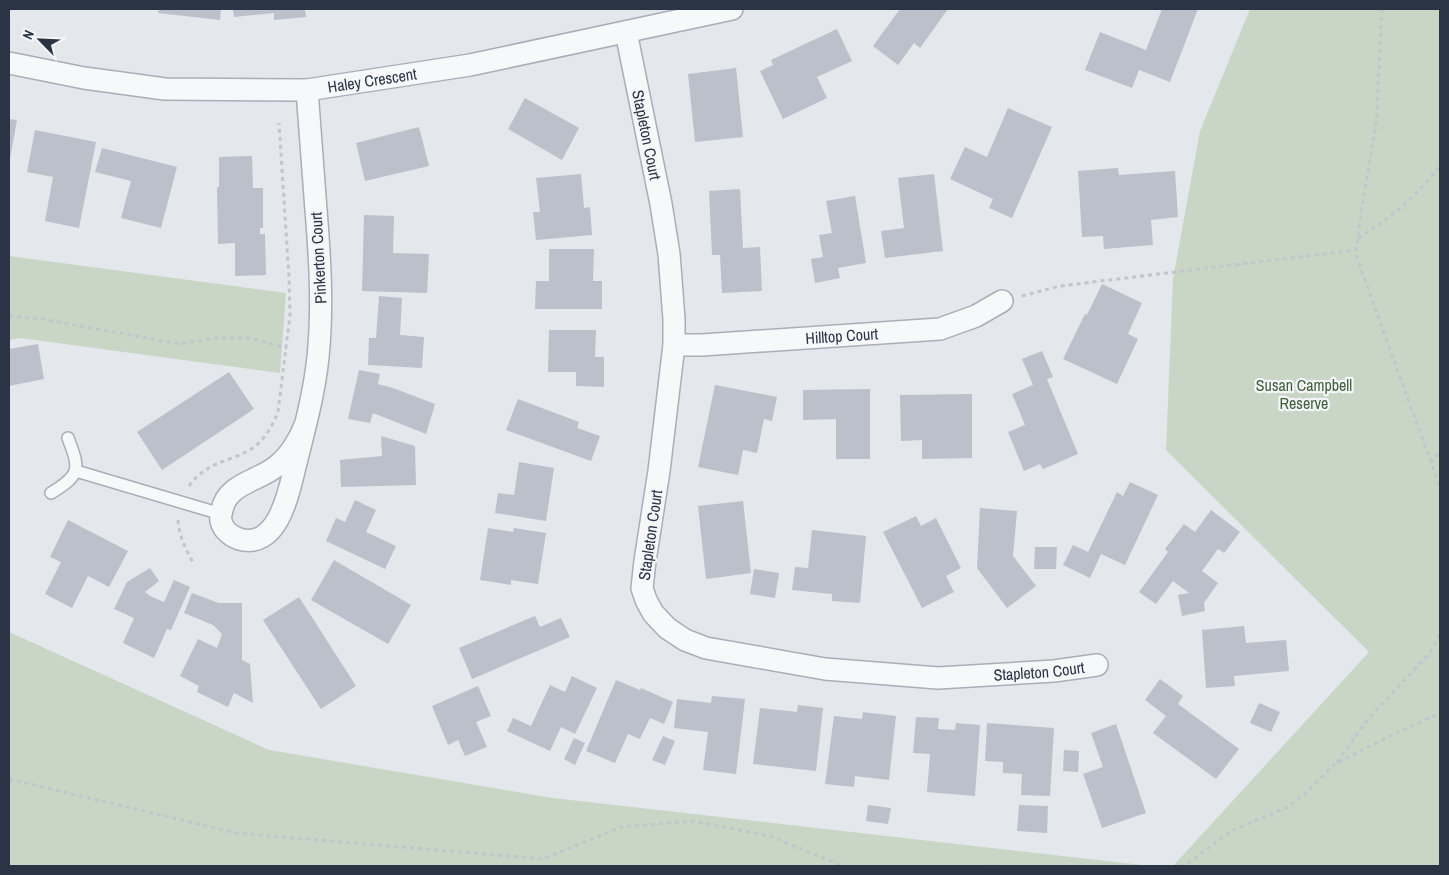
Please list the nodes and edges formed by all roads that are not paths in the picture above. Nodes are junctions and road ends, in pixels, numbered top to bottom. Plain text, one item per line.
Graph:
1 (732, 9) edge
2 (626, 32) junction
3 (9, 63) edge
4 (307, 90) junction
5 (1002, 300) road end
6 (674, 346) junction
7 (306, 425) junction
8 (68, 438) dead end
9 (76, 471) junction
10 (51, 493) dead end
11 (221, 514) junction
12 (1097, 665) dead end

1 - 2 street, Haley Crescent
2 - 4 street, Haley Crescent
2 - 6 street, Stapleton Court
3 - 4 street, Haley Crescent
4 - 7 street, Pinkerton Court
5 - 6 street, Hilltop Court
6 - 12 street, Stapleton Court
7 - 11 street, Pinkerton Court
7 - 11 street, Pinkerton Court
8 - 9 lane
9 - 10 lane
9 - 11 lane

